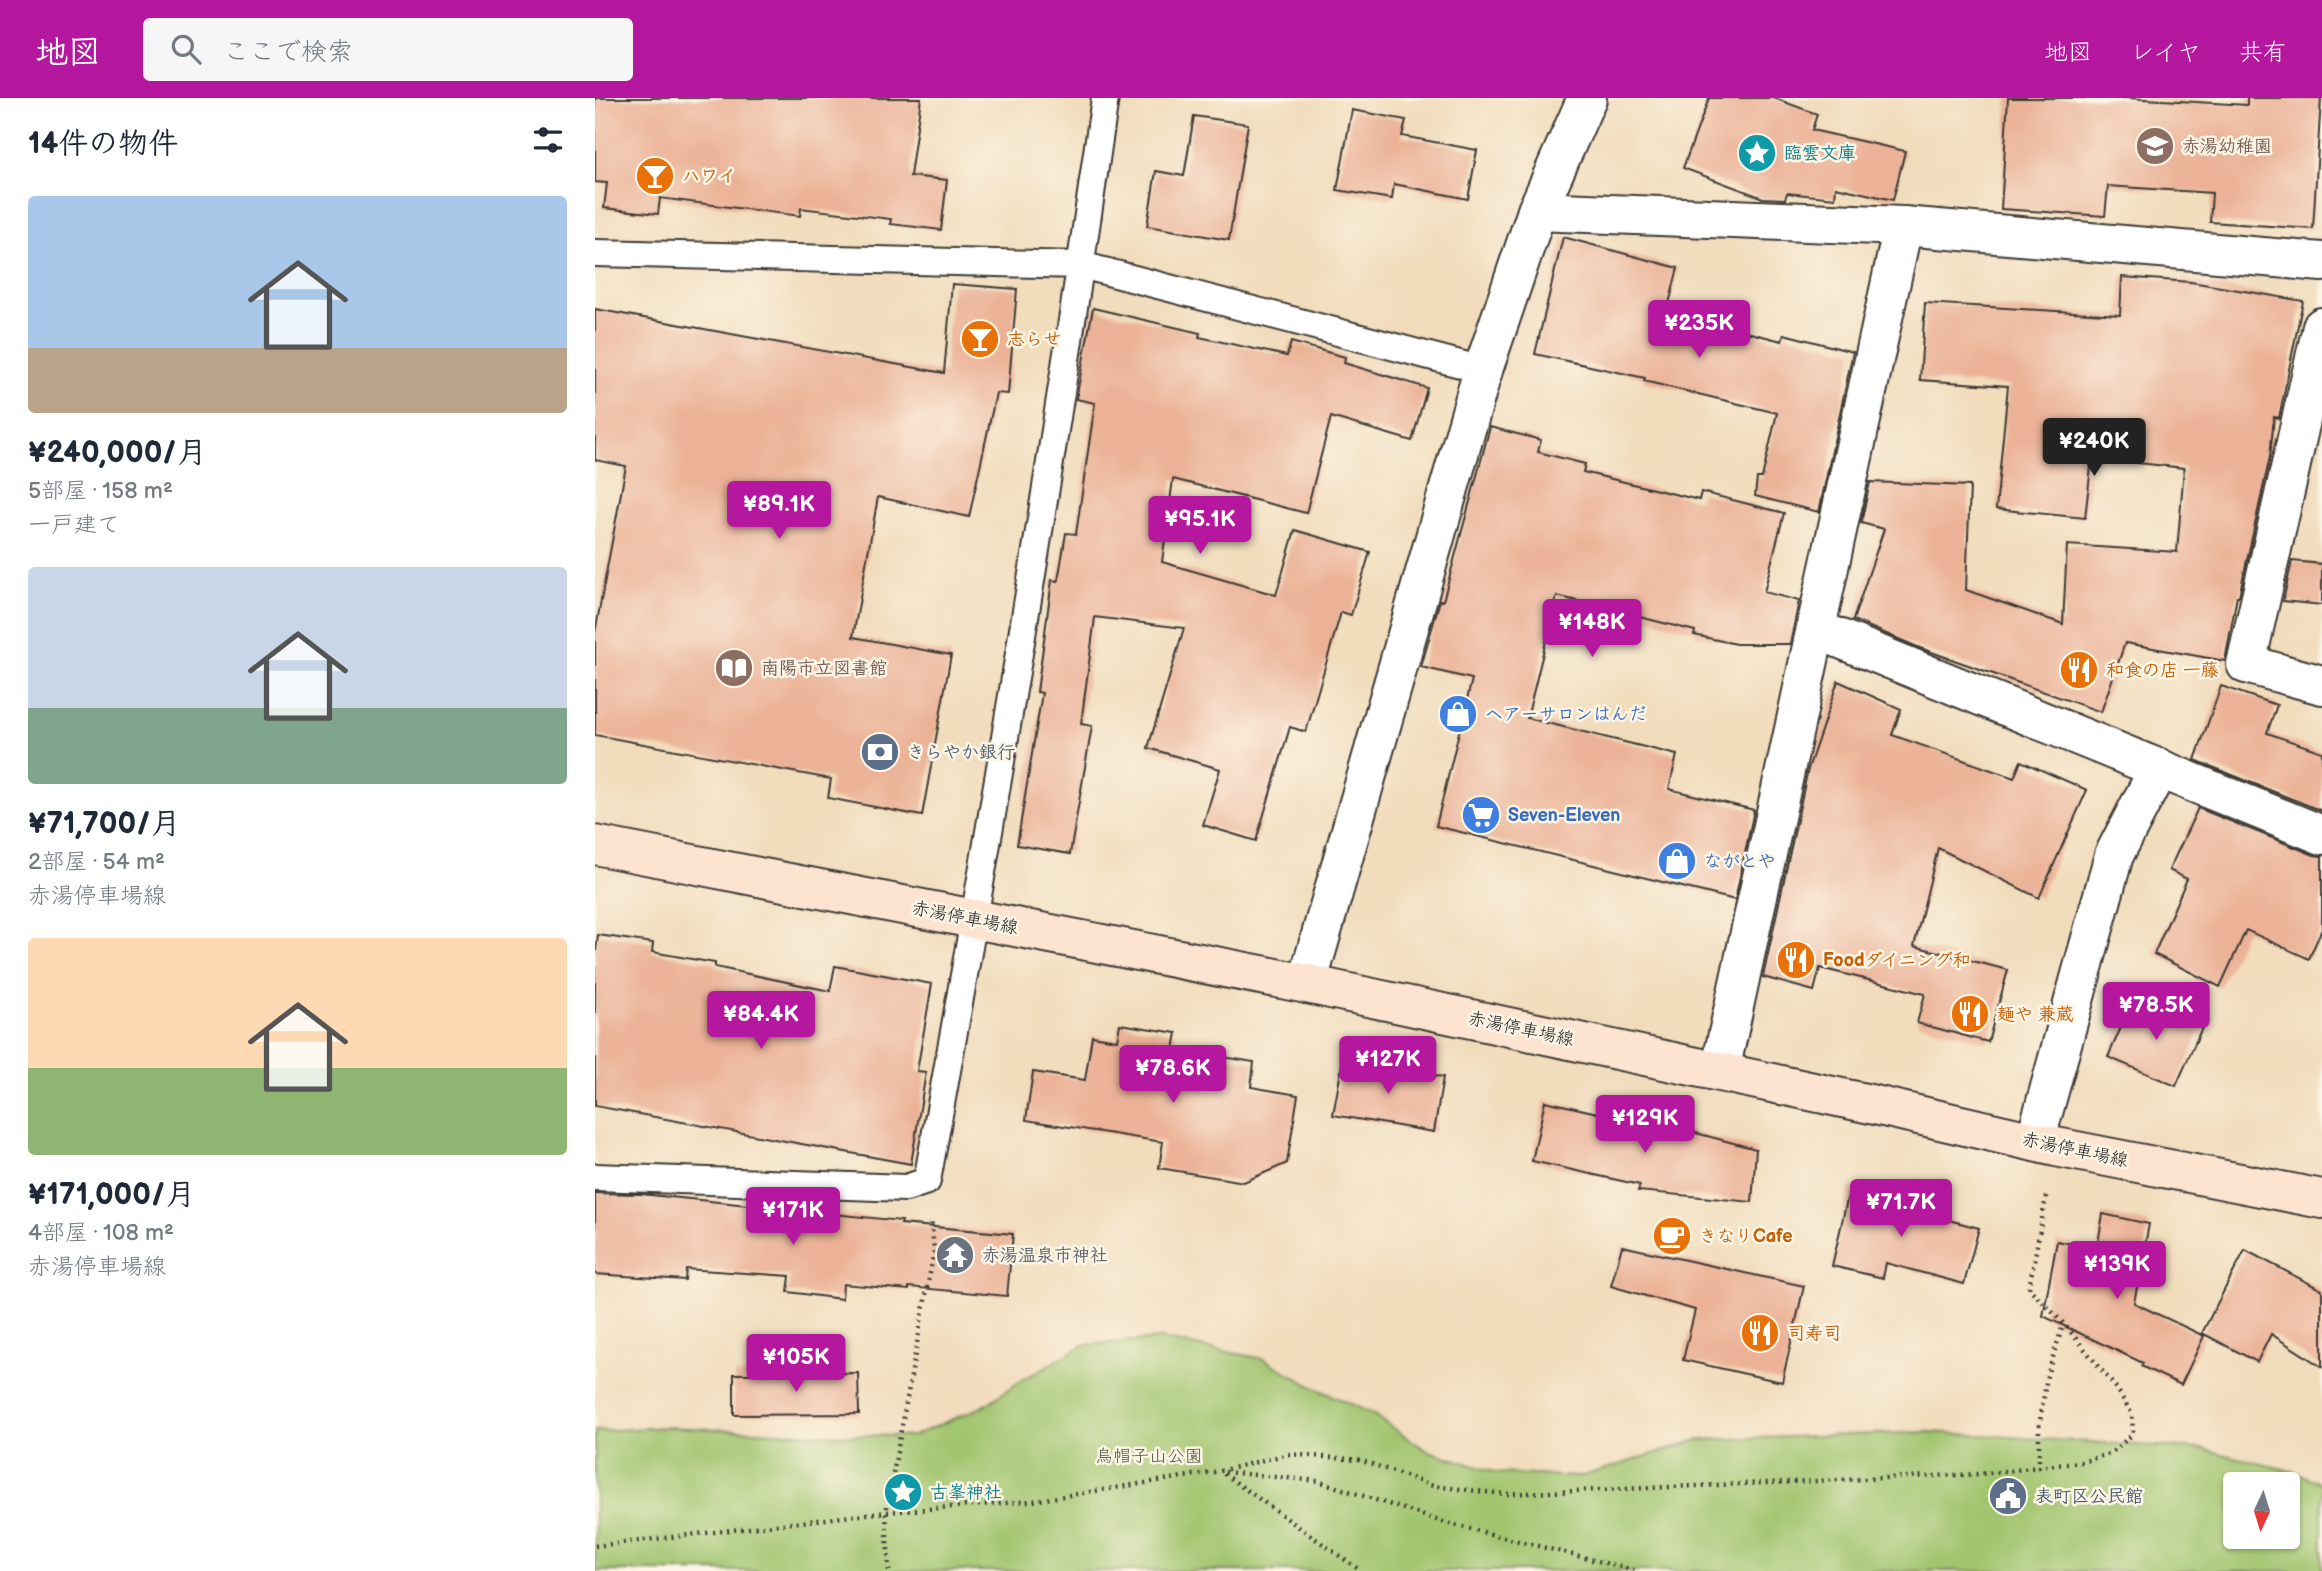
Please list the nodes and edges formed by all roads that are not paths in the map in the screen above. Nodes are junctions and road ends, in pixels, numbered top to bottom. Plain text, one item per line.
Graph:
1 (1104, 98) edge
2 (1587, 98) edge
3 (1537, 211) junction
4 (1903, 226) junction
5 (595, 253) edge
6 (2322, 262) edge
7 (1081, 265) junction
8 (2322, 327) edge
9 (1483, 370) junction
10 (1816, 629) junction
11 (2322, 685) edge
12 (2159, 768) junction
13 (2322, 835) edge
14 (595, 845) edge
15 (975, 920) junction
16 (1307, 984) junction
17 (1720, 1071) junction
18 (2046, 1144) junction
19 (595, 1177) edge
20 (2322, 1199) edge

1 - 7 lane
2 - 3 street
3 - 4 street
3 - 9 street
4 - 6 street
4 - 10 street
5 - 7 lane
7 - 9 lane
7 - 15 lane
8 - 11 street
9 - 16 street
10 - 12 street
10 - 17 street
12 - 13 street
12 - 18 street
14 - 15 main road, 赤湯停車場線
15 - 16 main road, 赤湯停車場線
15 - 19 lane
16 - 17 main road, 赤湯停車場線
17 - 18 main road, 赤湯停車場線
18 - 20 main road, 赤湯停車場線

